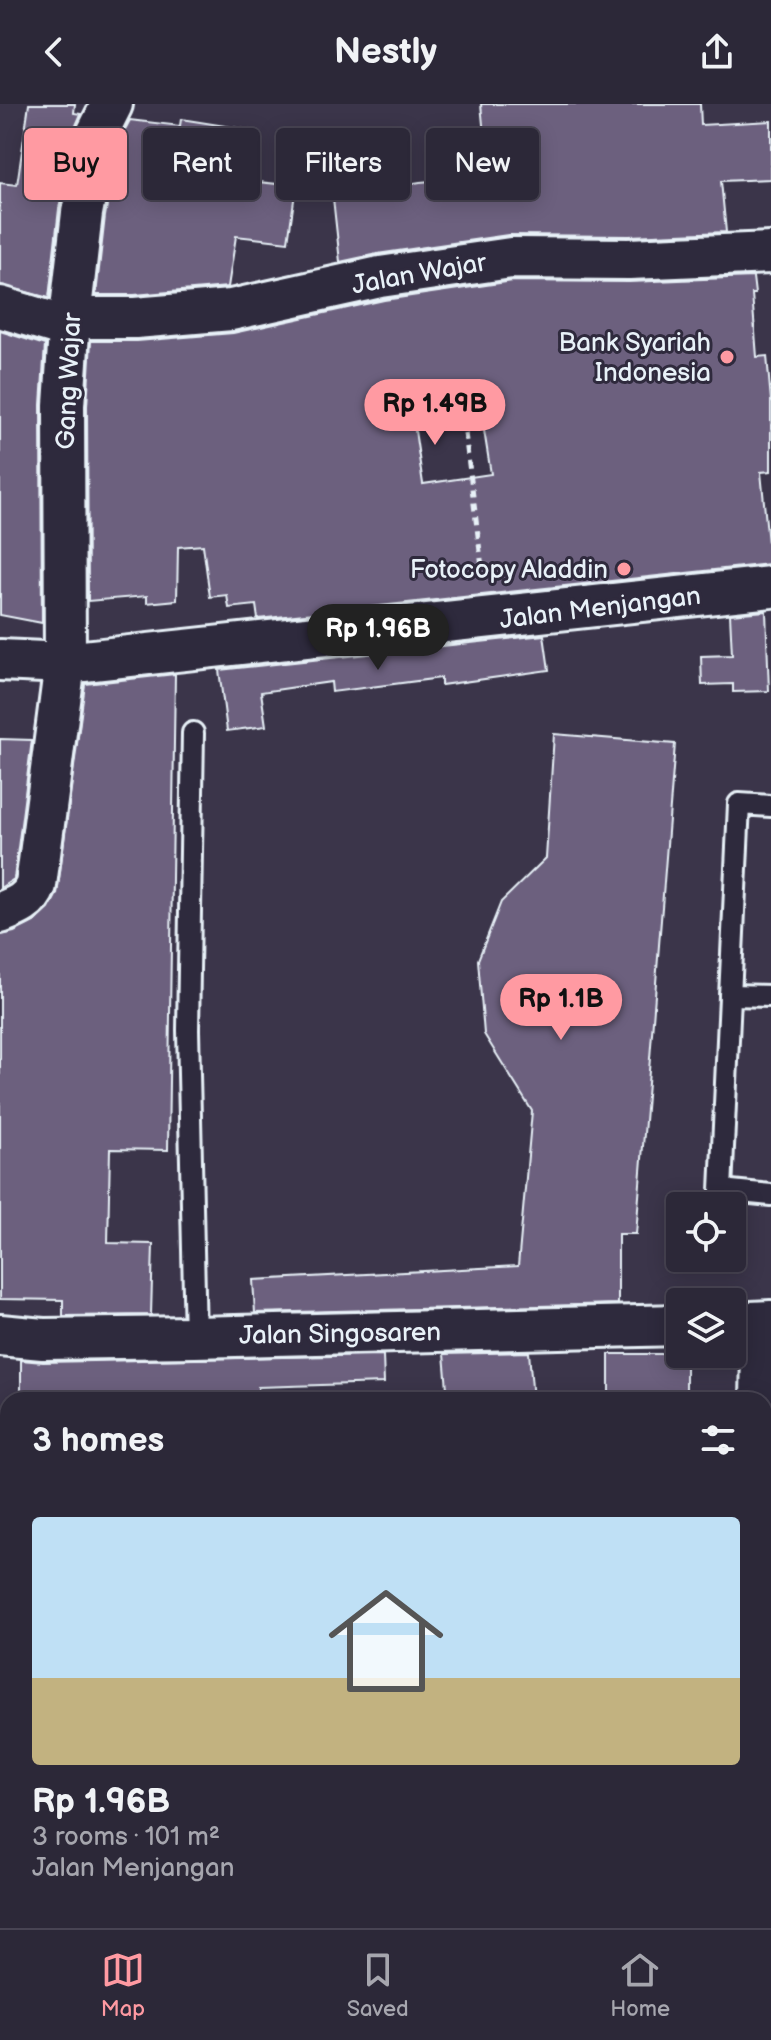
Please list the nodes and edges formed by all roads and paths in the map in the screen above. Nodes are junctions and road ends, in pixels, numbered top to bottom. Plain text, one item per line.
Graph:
1 (112, 104) edge
2 (771, 253) edge
3 (0, 307) edge
4 (70, 323) junction
5 (465, 433) dead end
6 (771, 587) edge
7 (488, 620) junction
8 (0, 660) edge
9 (65, 663) junction
10 (193, 733) dead end
11 (771, 806) edge
12 (0, 913) edge
13 (730, 995) junction
14 (771, 996) edge
15 (771, 1195) edge
16 (771, 1321) edge
17 (746, 1322) edge
18 (666, 1325) edge
19 (0, 1335) edge
20 (195, 1337) junction
21 (771, 1342) edge
22 (763, 1392) edge

1 - 4 street, Gang Wajar
2 - 4 street, Jalan Wajar
3 - 4 street, Jalan Wajar
4 - 9 street, Gang Wajar
5 - 7 path
6 - 7 street, Jalan Menjangan
7 - 9 street, Jalan Menjangan
8 - 9 street, Jalan Menjangan
9 - 12 street, Gang Wajar
10 - 20 lane
11 - 13 lane
13 - 14 lane
13 - 15 lane
16 - 17 street
18 - 20 street, Jalan Singosaren
19 - 20 street, Jalan Singosaren
21 - 22 main road

